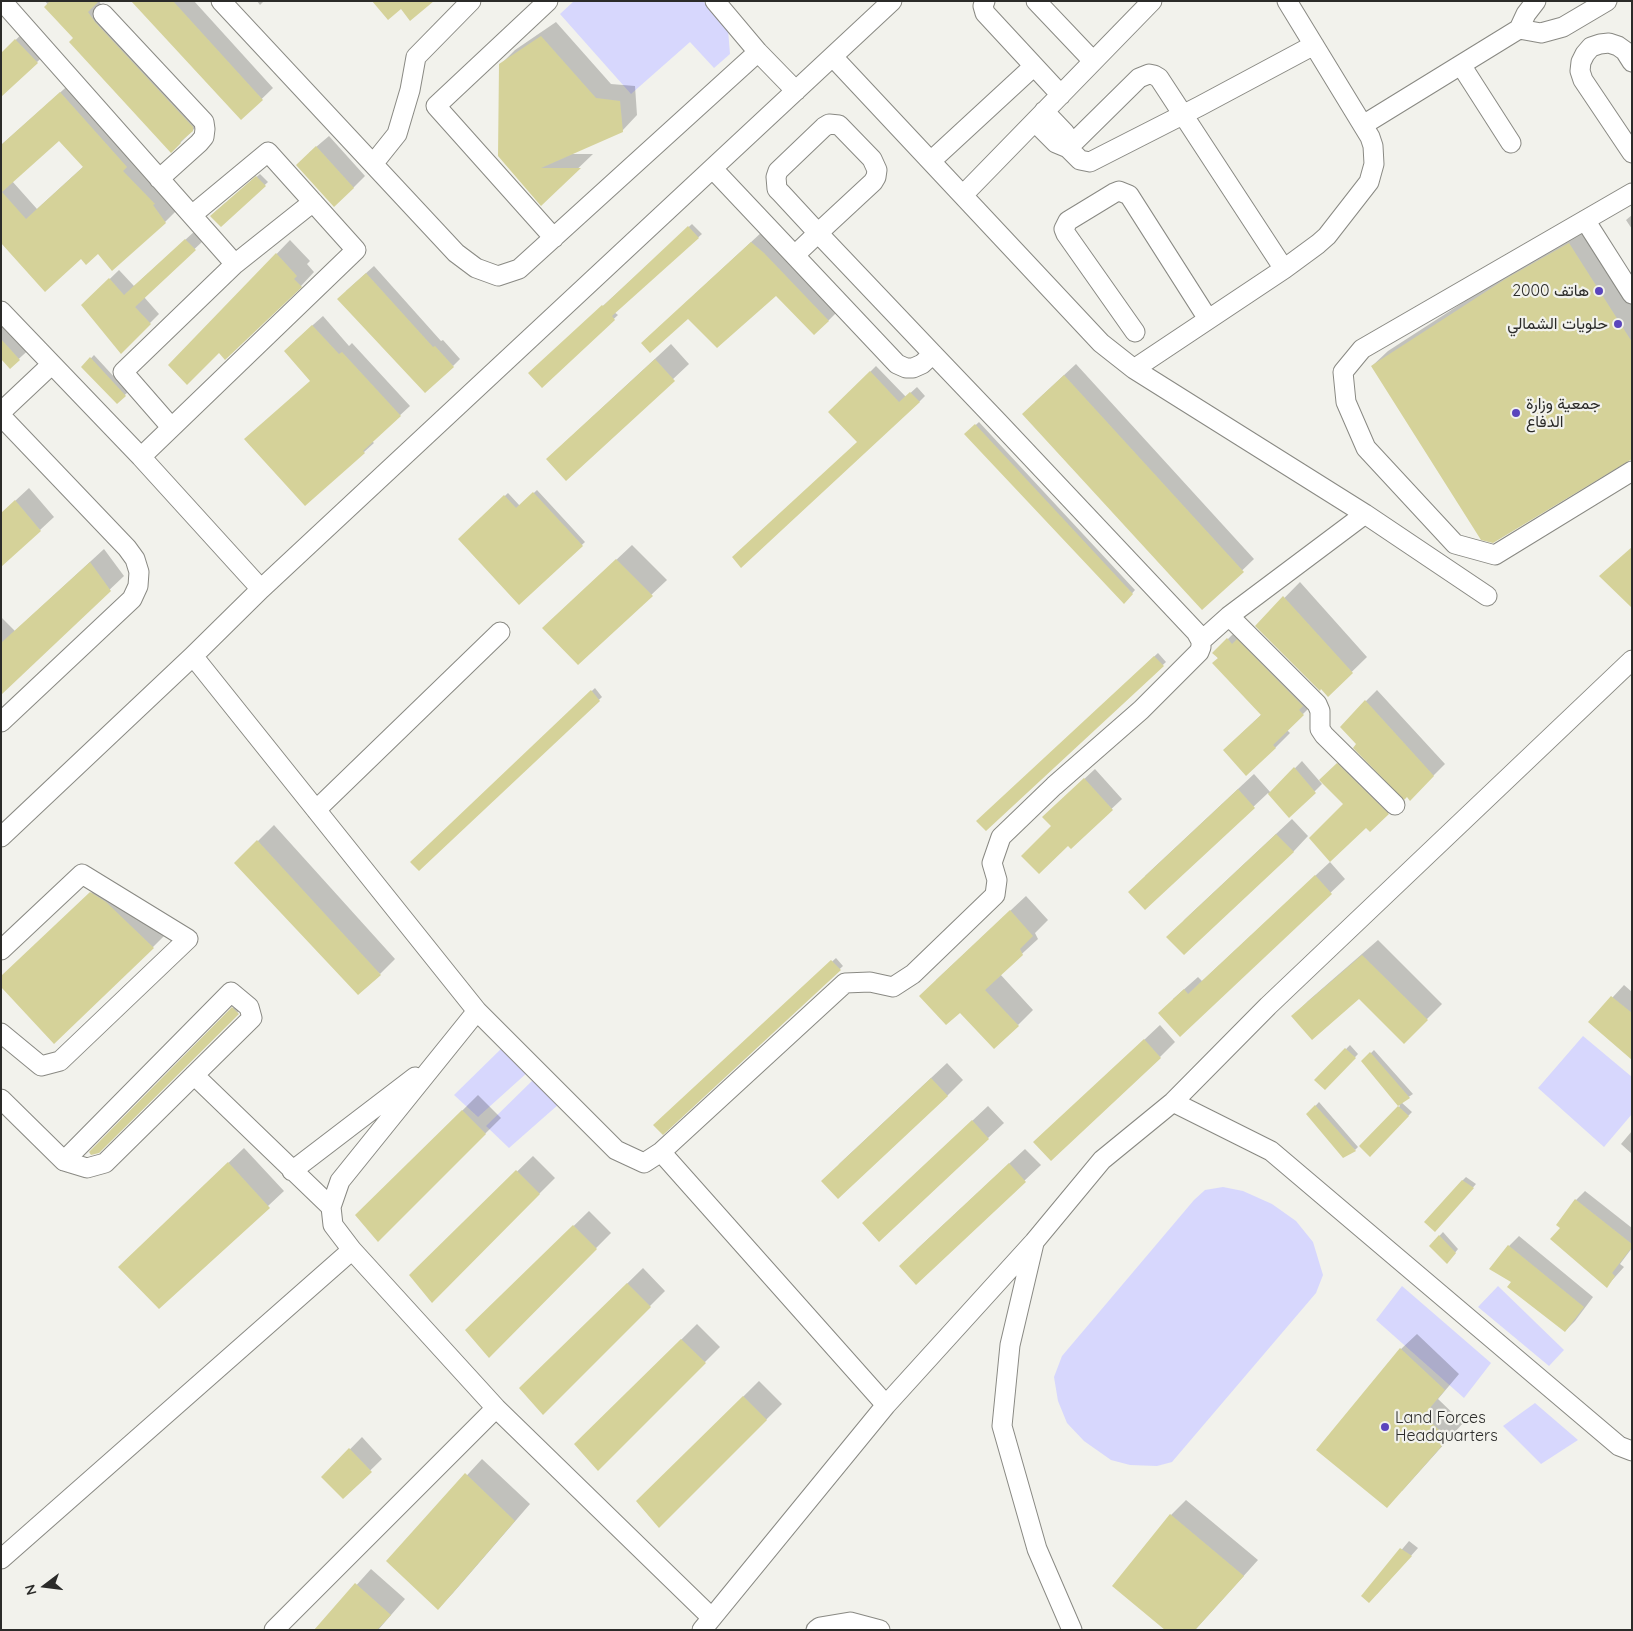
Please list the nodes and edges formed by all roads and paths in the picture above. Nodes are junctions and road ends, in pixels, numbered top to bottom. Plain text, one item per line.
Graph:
1 (220, 1) edge
2 (471, 1) edge
3 (548, 1) edge
4 (715, 1) edge
5 (892, 1) edge
6 (985, 1) edge
7 (1036, 1) edge
8 (1152, 1) edge
9 (1287, 1) edge
10 (1536, 1) edge
11 (1607, 1) edge
12 (4, 9) edge
13 (103, 14) dead end
14 (1519, 29) junction
15 (1314, 45) junction
16 (758, 52) junction
17 (833, 57) junction
18 (1093, 61) junction
19 (1632, 62) edge
20 (1460, 65) junction
21 (1034, 66) junction
22 (796, 91) junction
23 (1061, 95) junction
24 (1183, 115) junction
25 (1039, 116) junction
26 (1363, 125) junction
27 (1511, 143) dead end
28 (1068, 148) junction
29 (1632, 153) edge
30 (931, 162) junction
31 (373, 164) junction
32 (713, 169) junction
33 (159, 179) junction
34 (1632, 193) edge
35 (963, 195) junction
36 (313, 202) junction
37 (192, 215) junction
38 (1585, 220) junction
39 (818, 233) junction
40 (554, 238) junction
41 (795, 255) junction
42 (235, 264) junction
43 (1284, 269) junction
44 (1632, 294) edge
45 (1, 312) edge
46 (1208, 319) junction
47 (1135, 332) dead end
48 (933, 354) junction
49 (51, 365) junction
50 (1134, 369) junction
51 (1, 412) edge
52 (1, 416) edge
53 (171, 427) junction
54 (141, 457) junction
55 (1632, 471) edge
56 (1365, 514) junction
57 (261, 589) junction
58 (1487, 596) dead end
59 (1229, 616) junction
60 (500, 632) dead end
61 (1201, 641) junction
62 (192, 656) junction
63 (1632, 660) edge
64 (1, 722) edge
65 (1395, 805) dead end
66 (316, 810) junction
67 (1, 837) edge
68 (1, 950) edge
69 (477, 1011) junction
70 (2, 1035) edge
71 (438, 1059) junction
72 (194, 1074) junction
73 (1, 1099) edge
74 (1173, 1102) junction
75 (661, 1152) junction
76 (64, 1161) junction
77 (292, 1170) junction
78 (331, 1207) junction
79 (1034, 1242) junction
80 (352, 1250) junction
81 (886, 1405) junction
82 (496, 1408) junction
83 (1632, 1451) edge
84 (1, 1559) edge
85 (707, 1624) edge
86 (274, 1630) edge
87 (816, 1630) edge
88 (880, 1630) edge
89 (1072, 1630) edge

1 - 31 lane
2 - 31 lane
3 - 40 lane
4 - 16 lane
5 - 17 lane
6 - 21 lane
7 - 18 lane
8 - 18 lane
9 - 15 lane
10 - 14 lane
11 - 14 lane
12 - 33 lane
13 - 33 lane
14 - 20 lane
15 - 24 lane
15 - 26 lane
16 - 22 lane
16 - 40 lane
17 - 22 lane
17 - 30 lane
18 - 23 lane
19 - 29 lane
20 - 26 lane
20 - 27 lane
21 - 23 lane
21 - 30 lane
22 - 32 lane
23 - 25 lane
24 - 28 lane
24 - 28 lane
24 - 43 lane
25 - 28 lane
25 - 35 lane
26 - 43 lane
30 - 35 lane
31 - 40 lane
32 - 41 lane
32 - 57 lane
33 - 37 lane
34 - 38 lane
35 - 50 lane
36 - 37 lane
36 - 42 lane
36 - 53 lane
37 - 42 lane
38 - 44 lane
38 - 55 lane
39 - 39 lane
39 - 41 lane
39 - 48 lane
41 - 48 lane
42 - 53 lane
43 - 46 lane
45 - 49 lane
46 - 47 lane
46 - 50 lane
48 - 61 lane
49 - 51 lane
49 - 54 lane
50 - 56 lane
52 - 64 lane
53 - 54 lane
54 - 57 lane
56 - 58 lane
56 - 59 lane
57 - 62 lane
59 - 61 lane
59 - 65 lane
60 - 66 lane
61 - 75 lane
62 - 66 lane
62 - 67 lane
63 - 74 lane
66 - 69 lane
68 - 70 lane
69 - 71 lane
69 - 75 lane
71 - 77 lane
71 - 78 lane
72 - 76 lane
72 - 76 lane
72 - 77 lane
73 - 76 lane
74 - 79 lane
74 - 83 lane
75 - 81 lane
77 - 78 lane
78 - 80 lane
79 - 81 lane
79 - 89 lane
80 - 82 lane
80 - 84 lane
81 - 85 lane
82 - 85 lane
82 - 86 lane
87 - 88 lane

